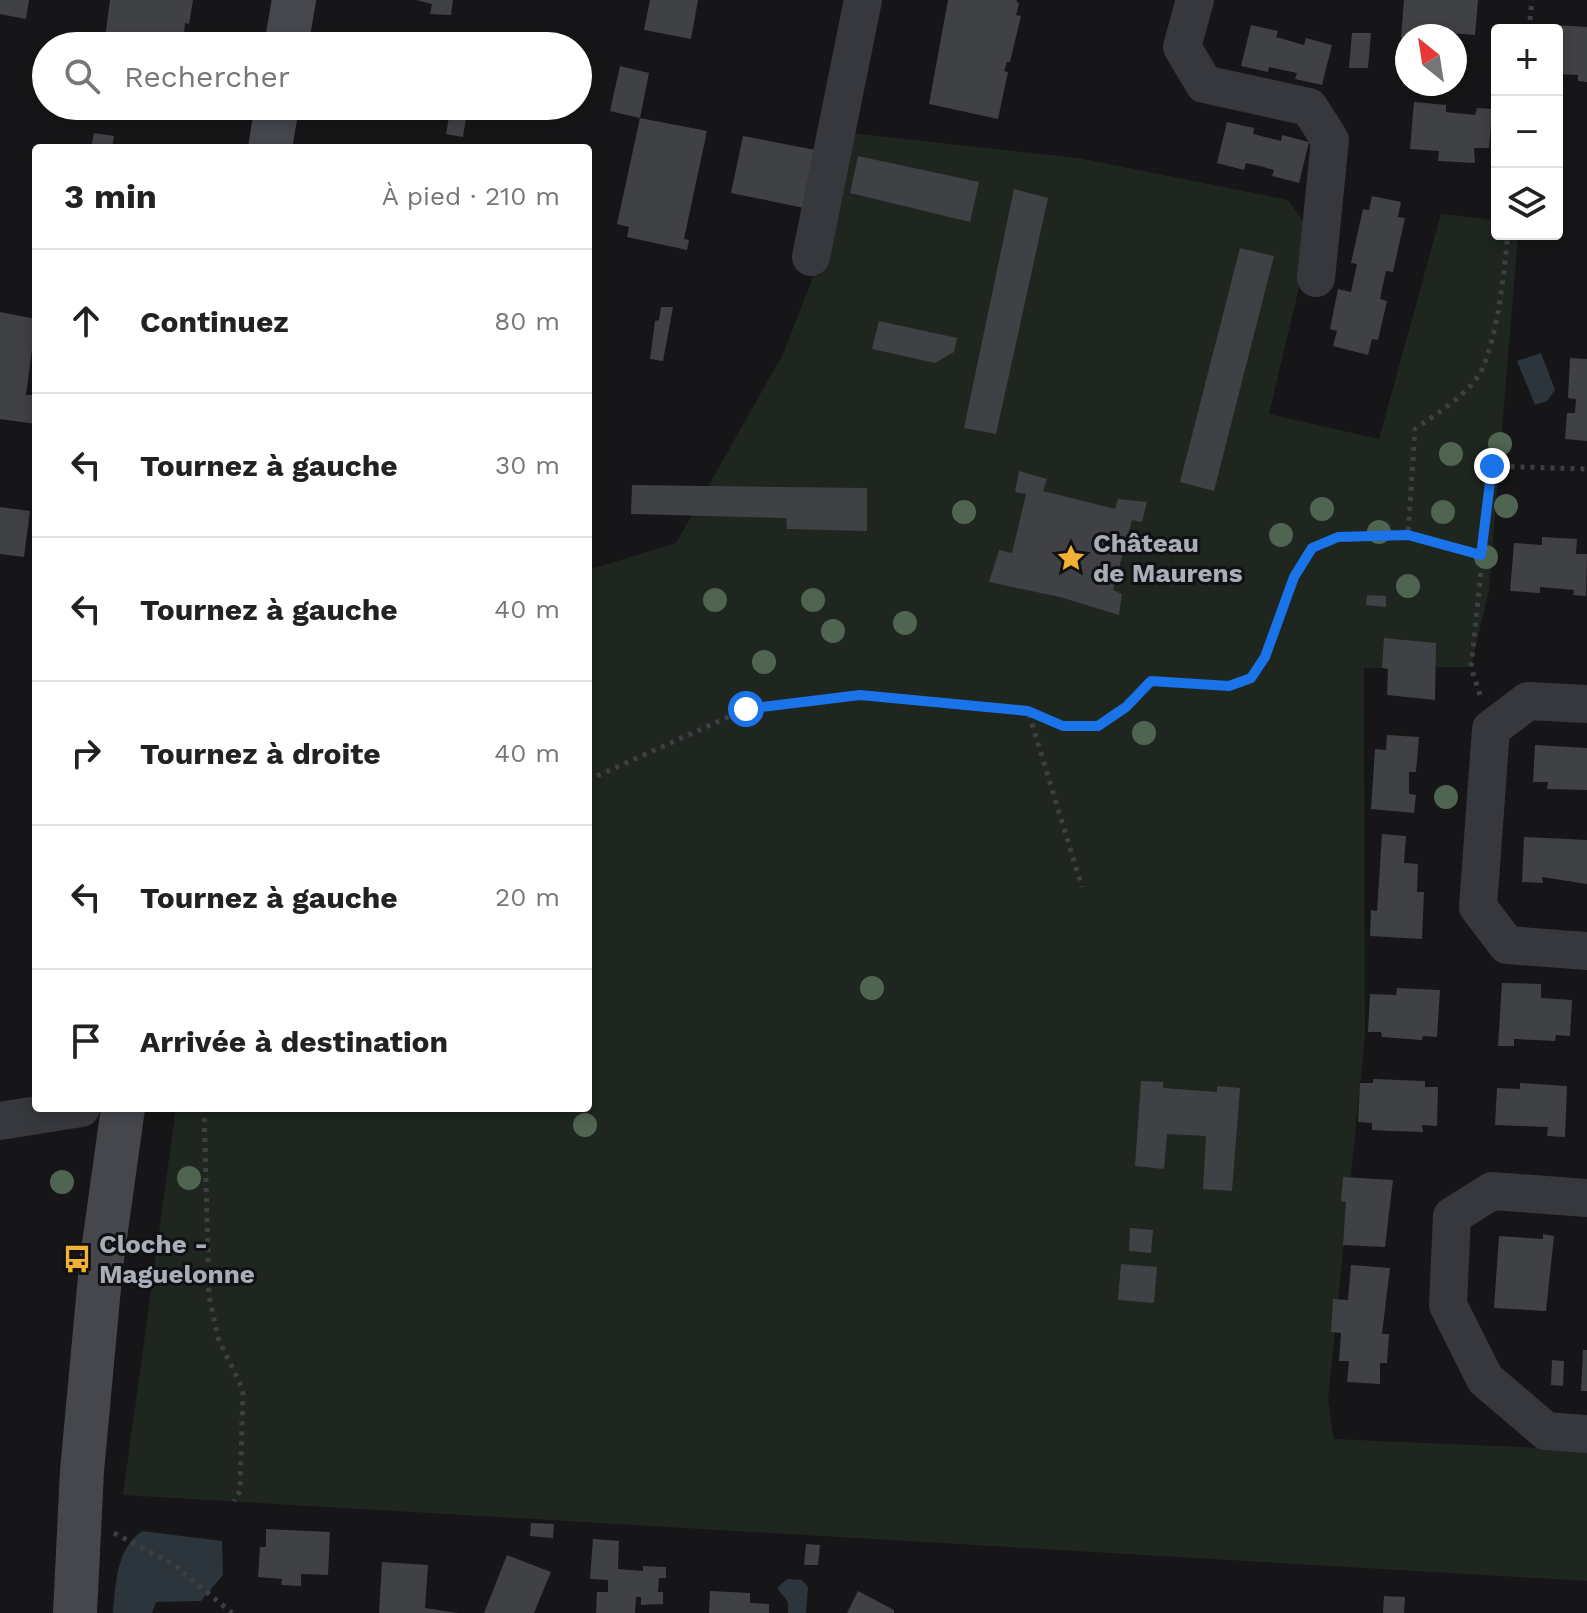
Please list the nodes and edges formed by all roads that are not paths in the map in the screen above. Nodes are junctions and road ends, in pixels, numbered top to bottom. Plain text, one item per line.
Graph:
1 (294, 0) edge
2 (863, 0) edge
3 (1195, 0) edge
4 (288, 32) edge
5 (275, 120) edge
6 (271, 144) edge
7 (811, 257) dead end
8 (1316, 278) dead end
9 (1587, 704) edge
10 (1587, 951) edge
11 (56, 1112) edge
12 (122, 1112) edge
13 (0, 1121) edge
14 (1587, 1198) edge
15 (1587, 1434) edge
16 (75, 1613) edge

1 - 4 street
2 - 7 street
3 - 8 street
5 - 6 street
9 - 10 street
11 - 13 street
12 - 16 street
14 - 15 street

